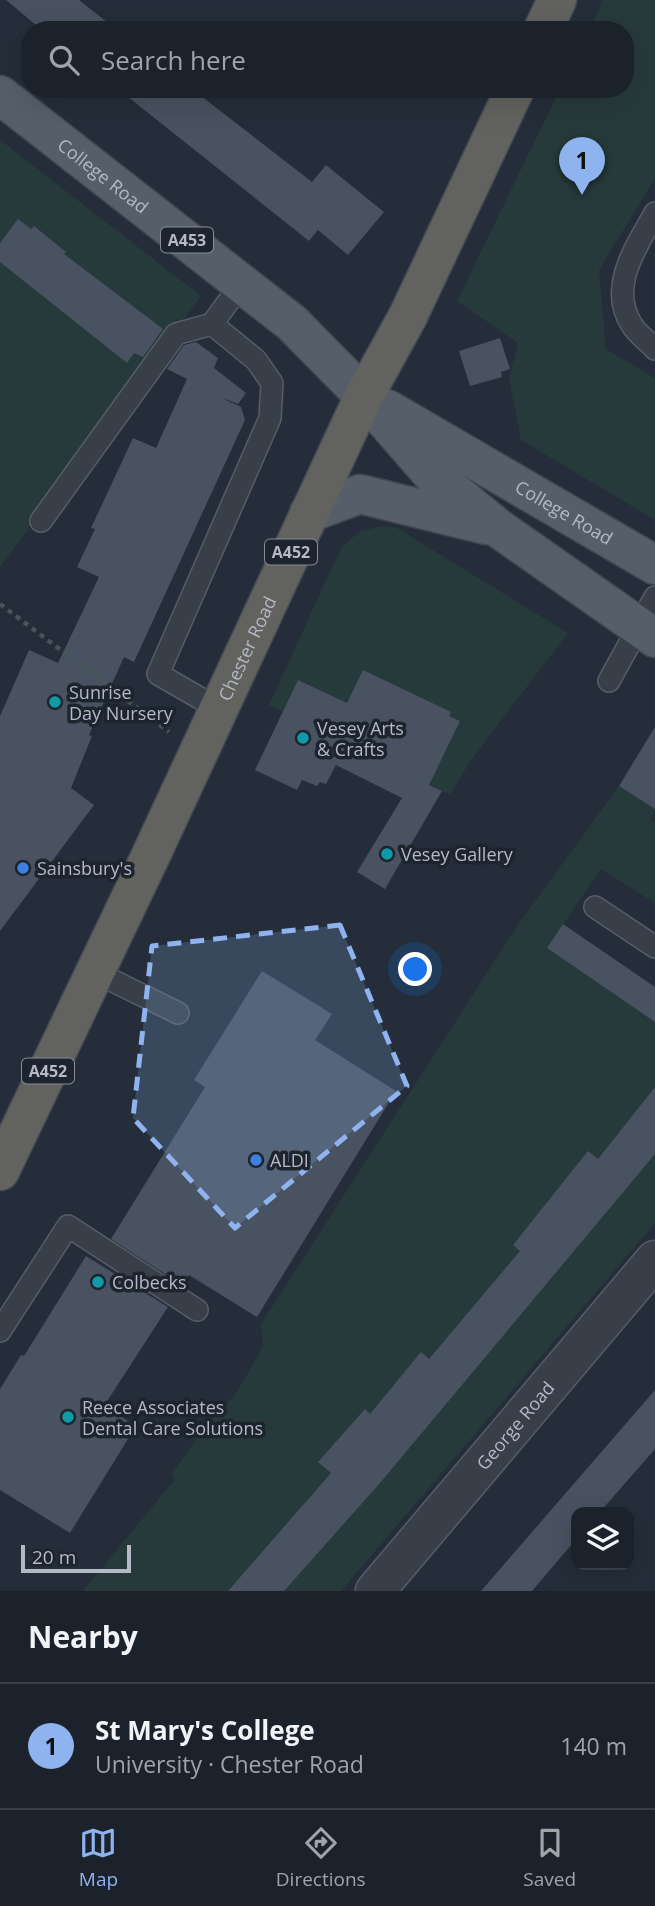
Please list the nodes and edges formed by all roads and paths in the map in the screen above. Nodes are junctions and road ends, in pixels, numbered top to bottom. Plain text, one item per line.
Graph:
1 (557, 0) edge
2 (547, 21) edge
3 (0, 95) edge
4 (511, 98) edge
5 (655, 213) edge
6 (242, 283) junction
7 (212, 324) junction
8 (655, 349) edge
9 (364, 396) junction
10 (309, 513) junction
11 (41, 521) dead end
12 (498, 528) junction
13 (655, 565) edge
14 (0, 604) edge
15 (650, 621) edge
16 (609, 681) dead end
17 (217, 708) junction
18 (198, 754) junction
19 (595, 907) dead end
20 (655, 947) edge
21 (95, 972) junction
22 (178, 1013) dead end
23 (0, 1171) edge
24 (655, 1260) edge
25 (197, 1310) dead end
26 (0, 1331) edge
27 (375, 1591) edge

1 - 2 highway
3 - 6 main road, College Road / A453
4 - 9 highway, Chester Road / A452
5 - 8 lane
6 - 7 lane
6 - 9 main road, College Road / A453
7 - 11 lane
7 - 17 lane
9 - 10 highway, Chester Road / A452
9 - 12 main road, College Road / A453
9 - 13 main road, College Road / A453
10 - 12 main road, College Road
10 - 17 highway, Chester Road / A452
12 - 15 main road, College Road / A453
14 - 18 path
15 - 16 lane
17 - 18 highway, Chester Road / A452
18 - 21 highway, Chester Road / A452
19 - 20 lane
21 - 22 lane
21 - 23 highway, Chester Road / A452
24 - 27 street, George Road
25 - 26 lane

